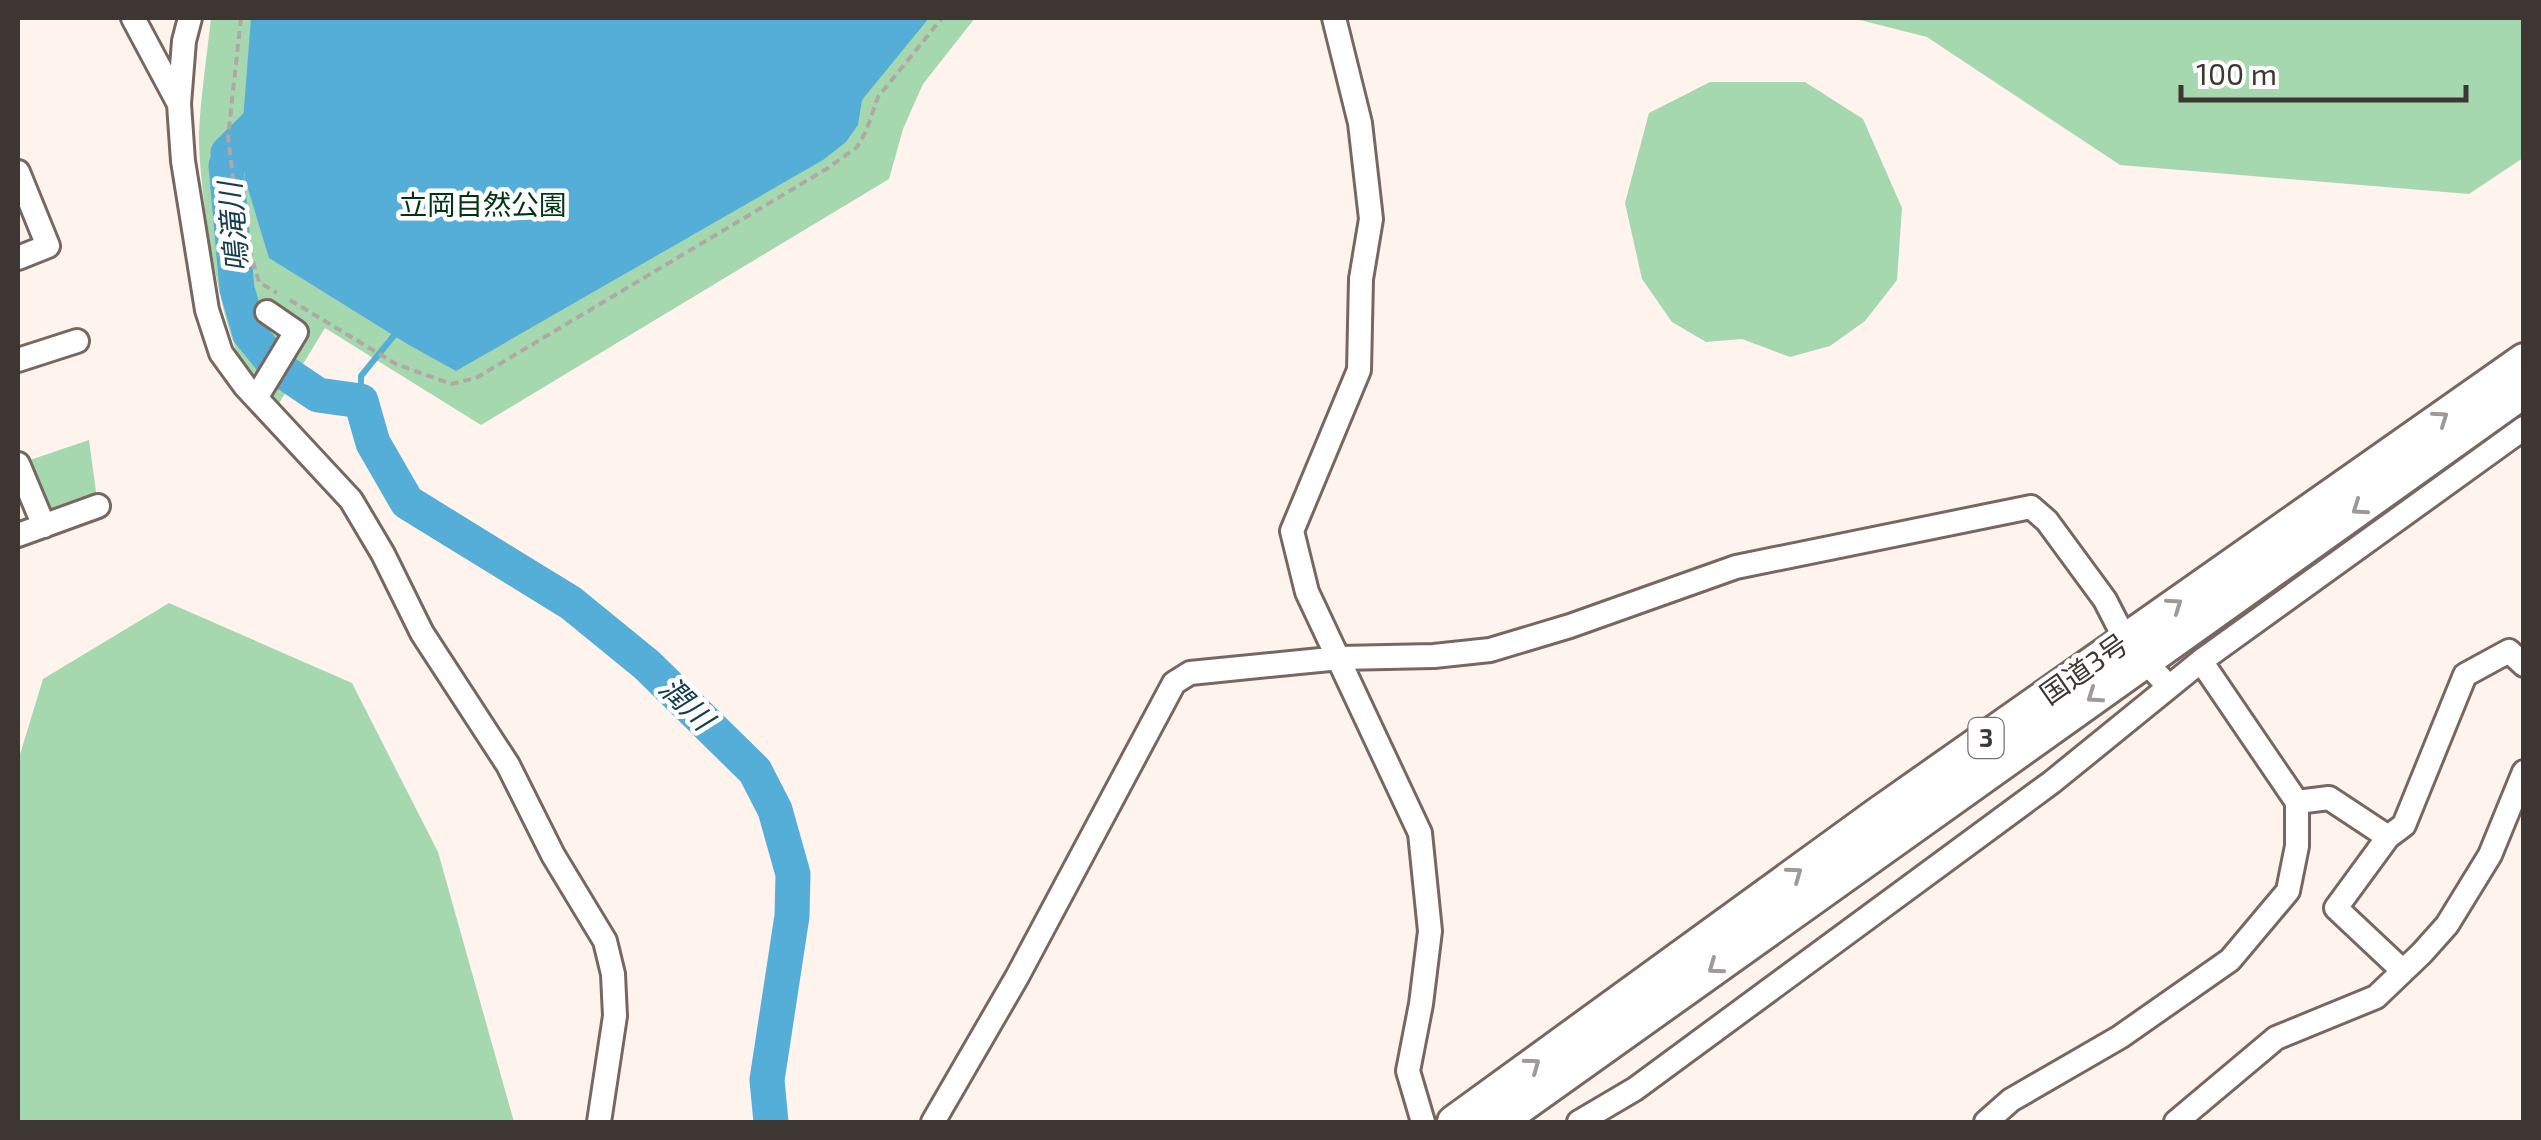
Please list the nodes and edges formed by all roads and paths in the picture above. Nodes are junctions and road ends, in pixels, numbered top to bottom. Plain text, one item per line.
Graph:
1 (133, 18) edge
2 (190, 18) edge
3 (241, 18) edge
4 (942, 18) edge
5 (1334, 18) edge
6 (178, 104) junction
7 (18, 172) edge
8 (18, 258) edge
9 (267, 312) dead end
10 (77, 341) dead end
11 (18, 360) edge
12 (2524, 360) edge
13 (2524, 390) edge
14 (256, 398) junction
15 (2524, 428) edge
16 (18, 464) edge
17 (98, 506) dead end
18 (44, 526) junction
19 (18, 535) edge
20 (2134, 650) junction
21 (1340, 658) junction
22 (2201, 660) junction
23 (2524, 665) edge
24 (2168, 686) junction
25 (2524, 772) edge
26 (2297, 802) junction
27 (2388, 838) junction
28 (2404, 970) junction
29 (598, 1122) edge
30 (933, 1122) edge
31 (1423, 1122) edge
32 (1454, 1122) edge
33 (1499, 1122) edge
34 (1579, 1122) edge
35 (1986, 1122) edge
36 (2176, 1122) edge

1 - 6 street
2 - 6 street
3 - 4 path
5 - 21 street
6 - 14 street
7 - 8 street
9 - 14 street
10 - 11 street
20 -> 12 highway, 国道3号 / 3
13 -> 20 highway, 国道3号 / 3
14 - 29 street
15 - 22 street
16 - 18 street
17 - 18 street
18 - 19 street
20 - 21 street
20 - 24 street
32 -> 20 highway, 国道3号 / 3
20 -> 33 highway, 国道3号 / 3
21 - 30 street
21 - 31 street
22 - 24 street
22 - 26 street
23 - 27 street
24 - 34 street
25 - 28 street
26 - 27 street
26 - 35 street
27 - 28 street
28 - 36 street

